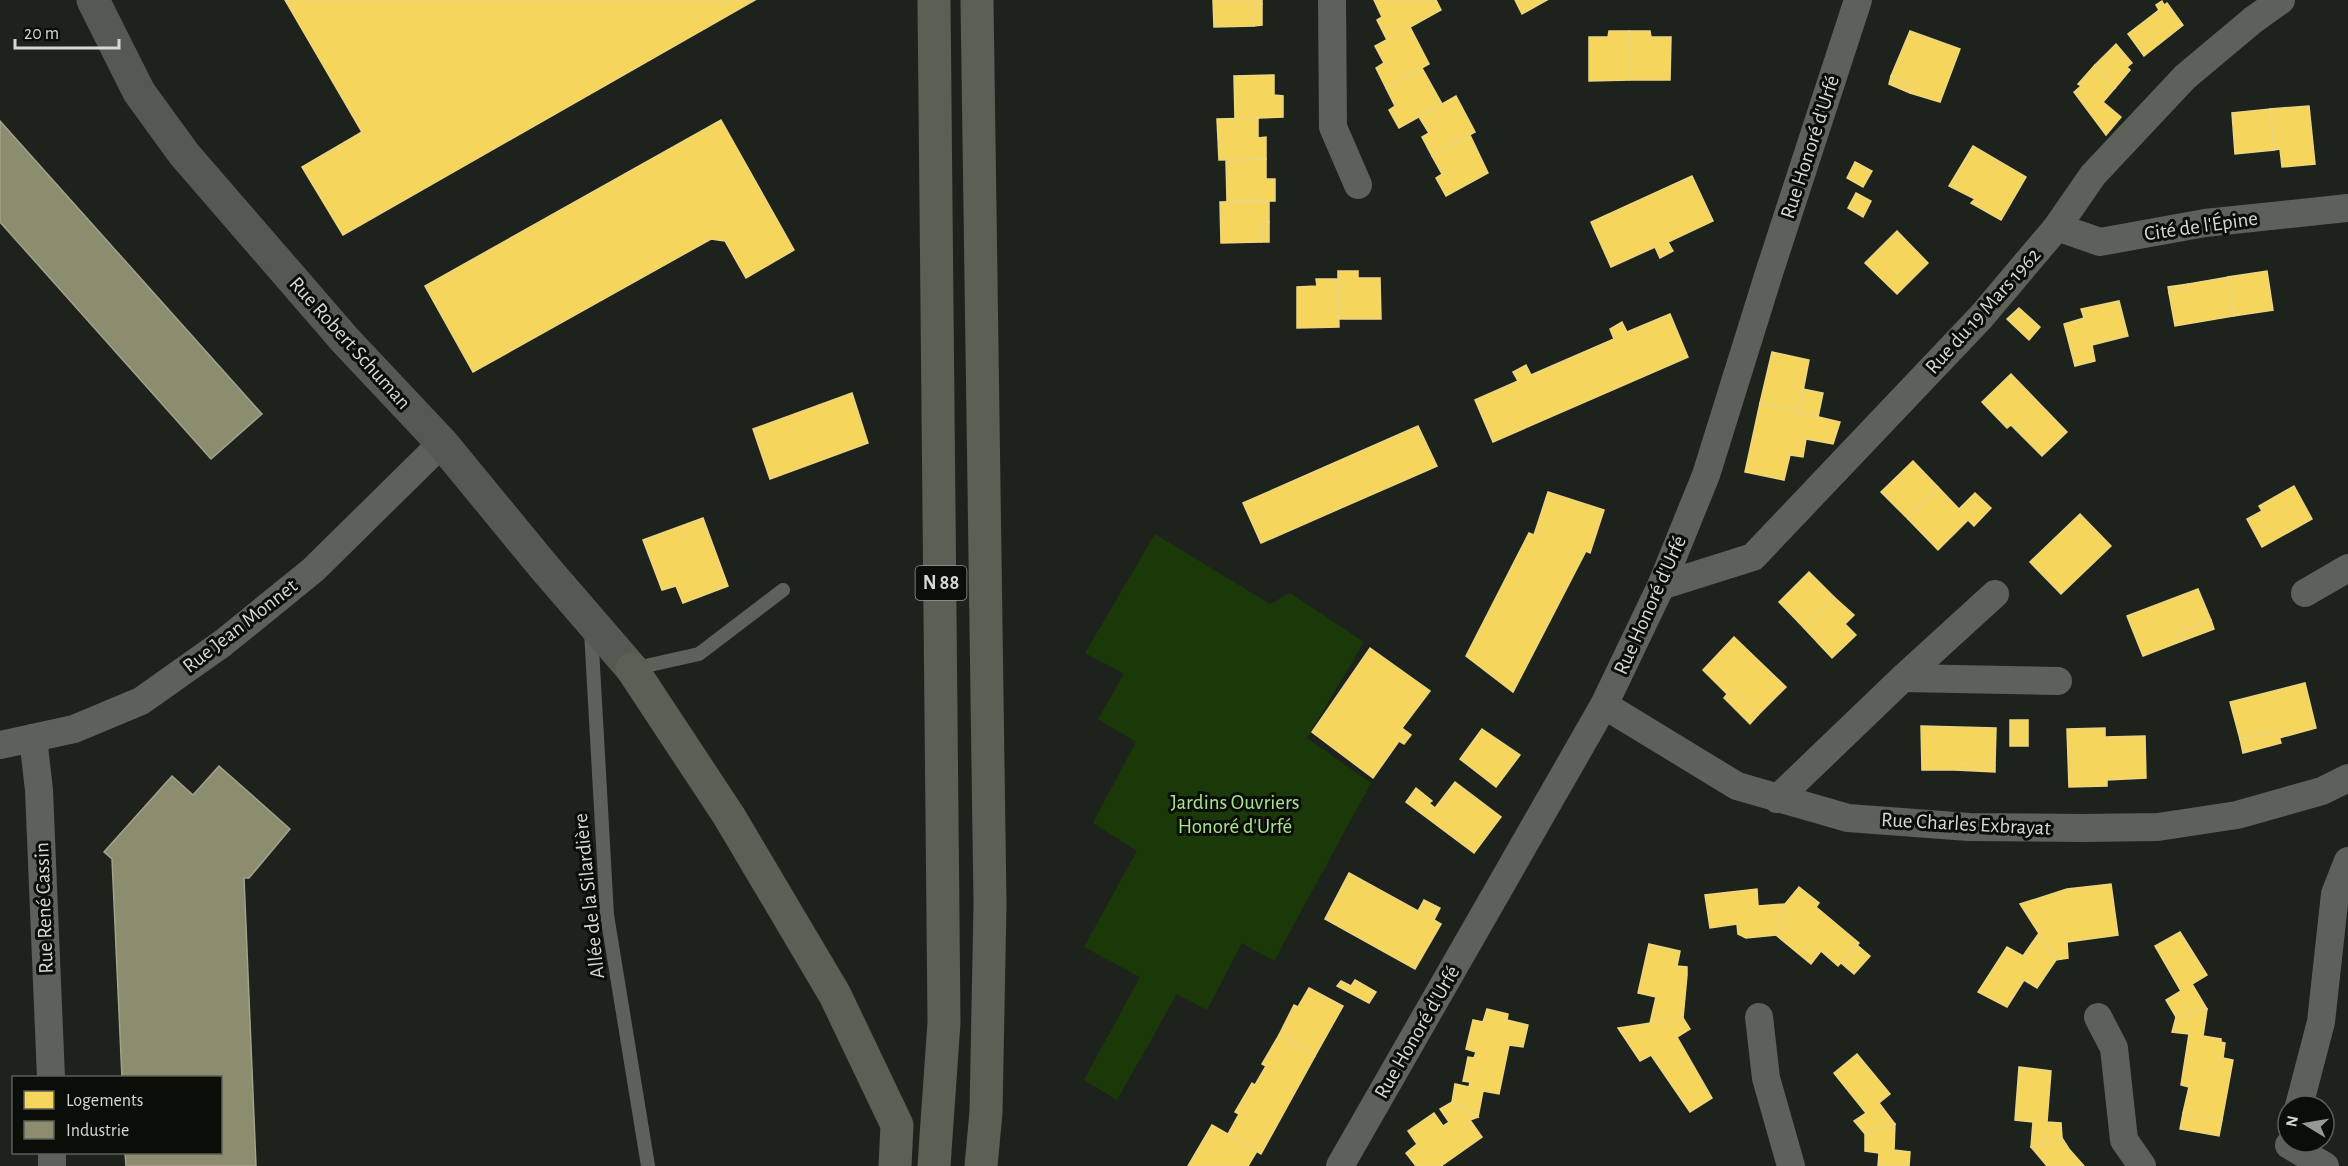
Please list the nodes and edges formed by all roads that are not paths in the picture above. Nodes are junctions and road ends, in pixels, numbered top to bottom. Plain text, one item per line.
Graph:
1 (93, 0) edge
2 (934, 0) edge
3 (977, 0) edge
4 (1332, 0) edge
5 (1858, 0) edge
6 (2282, 0) edge
7 (1358, 185) dead end
8 (2348, 208) edge
9 (2057, 227) junction
10 (442, 443) junction
11 (2348, 568) edge
12 (1661, 586) junction
13 (783, 590) dead end
14 (2305, 593) dead end
15 (1995, 594) dead end
16 (590, 620) junction
17 (632, 669) junction
18 (1903, 678) junction
19 (2058, 681) dead end
20 (1604, 705) junction
21 (33, 738) junction
22 (0, 745) edge
23 (2348, 778) edge
24 (1777, 799) junction
25 (2348, 861) edge
26 (1759, 1017) dead end
27 (2098, 1017) dead end
28 (51, 1076) edge
29 (2302, 1094) edge
30 (2295, 1154) edge
31 (648, 1166) edge
32 (895, 1166) edge
33 (934, 1166) edge
34 (981, 1166) edge
35 (1340, 1166) edge
36 (1791, 1166) edge
37 (2142, 1166) edge
38 (2325, 1166) edge

1 - 10 main road, Rue Robert Schuman
2 - 33 highway, N 88
3 - 34 highway, N 88
4 - 7 street
5 - 12 street, Rue Honoré d'Urfé
6 - 9 street, Rue du 19 Mars 1962
8 - 9 street, Cité de l'Épine
9 - 12 street, Rue du 19 Mars 1962
10 - 16 main road, Rue Robert Schuman
10 - 21 street, Rue Jean Monnet
11 - 14 street
12 - 20 street, Rue Honoré d'Urfé
13 - 17 lane
15 - 18 street
16 - 17 main road, Rue Robert Schuman
16 - 31 lane, Allée de la Silardière
17 - 32 highway
18 - 19 street
18 - 24 street
20 - 24 street, Rue Charles Exbrayat
20 - 35 street, Rue Honoré d'Urfé
21 - 22 street, Rue Jean Monnet
21 - 28 street, Rue René Cassin
23 - 24 street, Rue Charles Exbrayat
25 - 29 street
26 - 36 street
27 - 37 street
30 - 38 street

